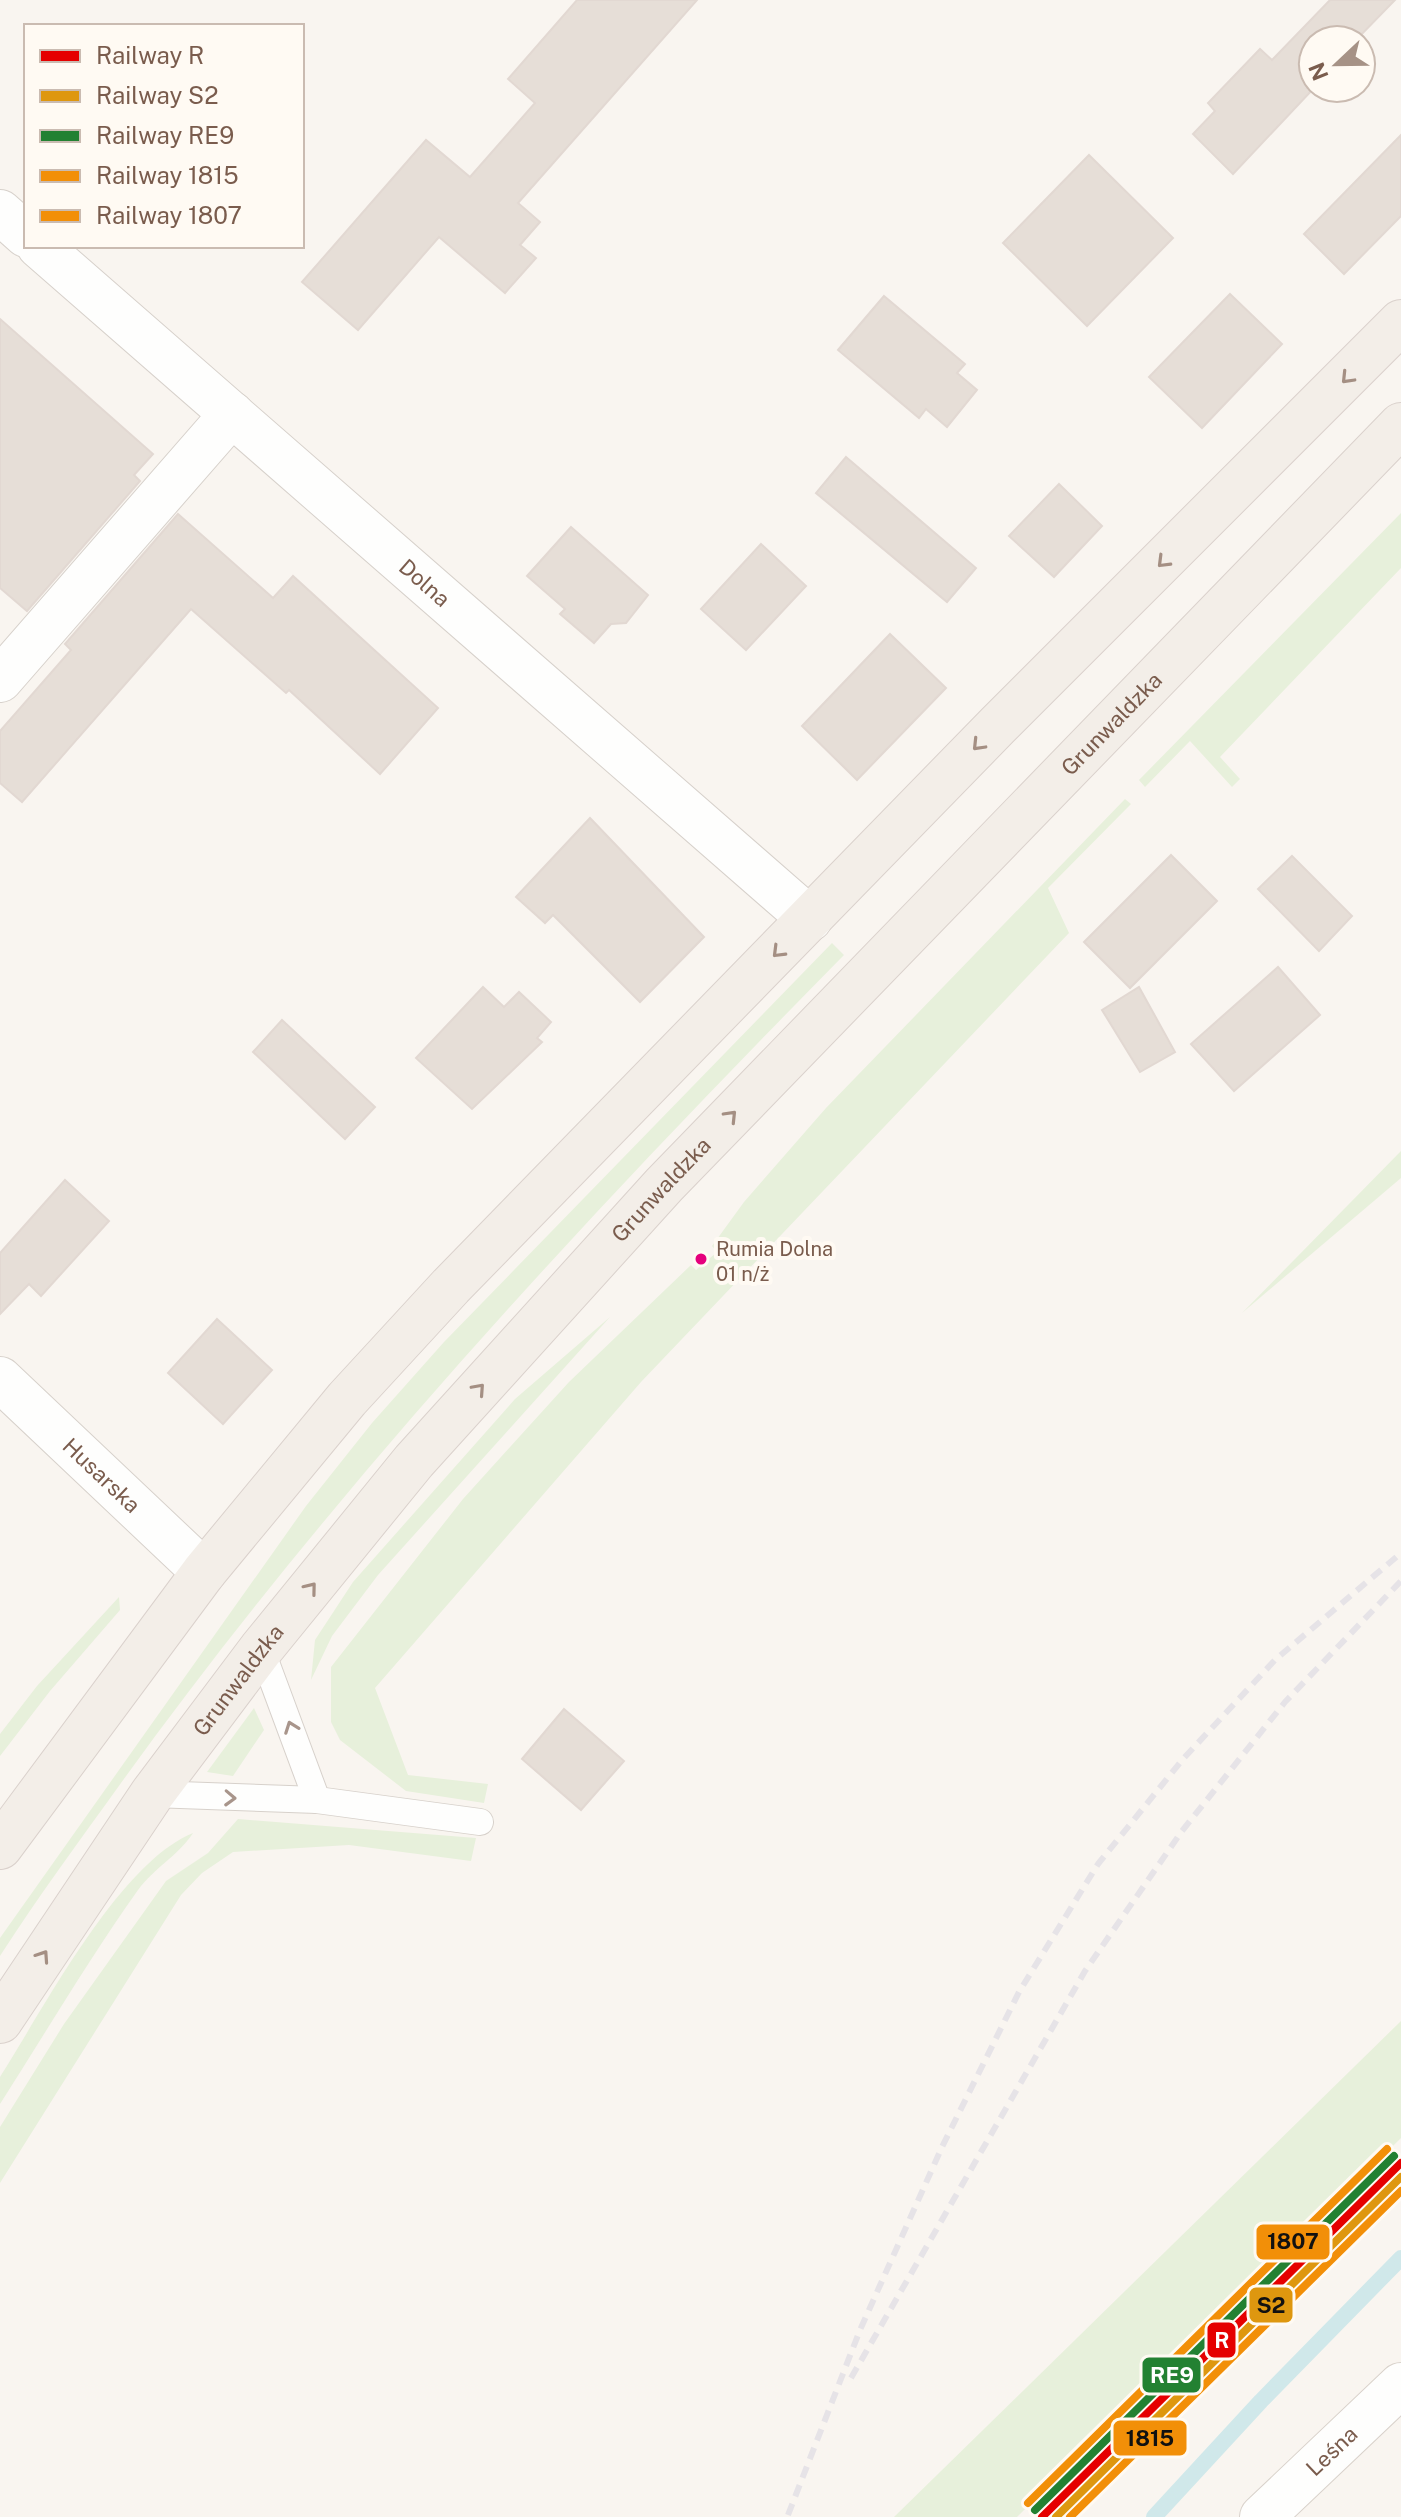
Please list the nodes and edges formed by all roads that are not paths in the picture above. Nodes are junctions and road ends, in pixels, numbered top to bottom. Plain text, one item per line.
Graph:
1 (0, 212) edge
2 (24, 233) edge
3 (41, 248) edge
4 (1401, 322) edge
5 (232, 414) junction
6 (1401, 425) edge
7 (0, 680) edge
8 (810, 919) junction
9 (0, 1379) edge
10 (204, 1572) junction
11 (261, 1649) junction
12 (152, 1794) junction
13 (317, 1800) junction
14 (480, 1822) dead end
15 (0, 1847) edge
16 (0, 2021) edge
17 (1401, 2385) edge
18 (1262, 2517) edge

1 - 2 street
3 - 5 street, Dolna
4 -> 8 main road
5 - 7 street
5 - 8 street, Dolna
11 -> 6 main road, Grunwaldzka
8 -> 10 main road
9 - 10 street, Husarska
10 - 15 main road
11 - 12 main road, Grunwaldzka
13 -> 11 lane
12 -> 13 lane
16 -> 12 main road, Grunwaldzka
13 - 14 lane
17 - 18 street, Leśna

